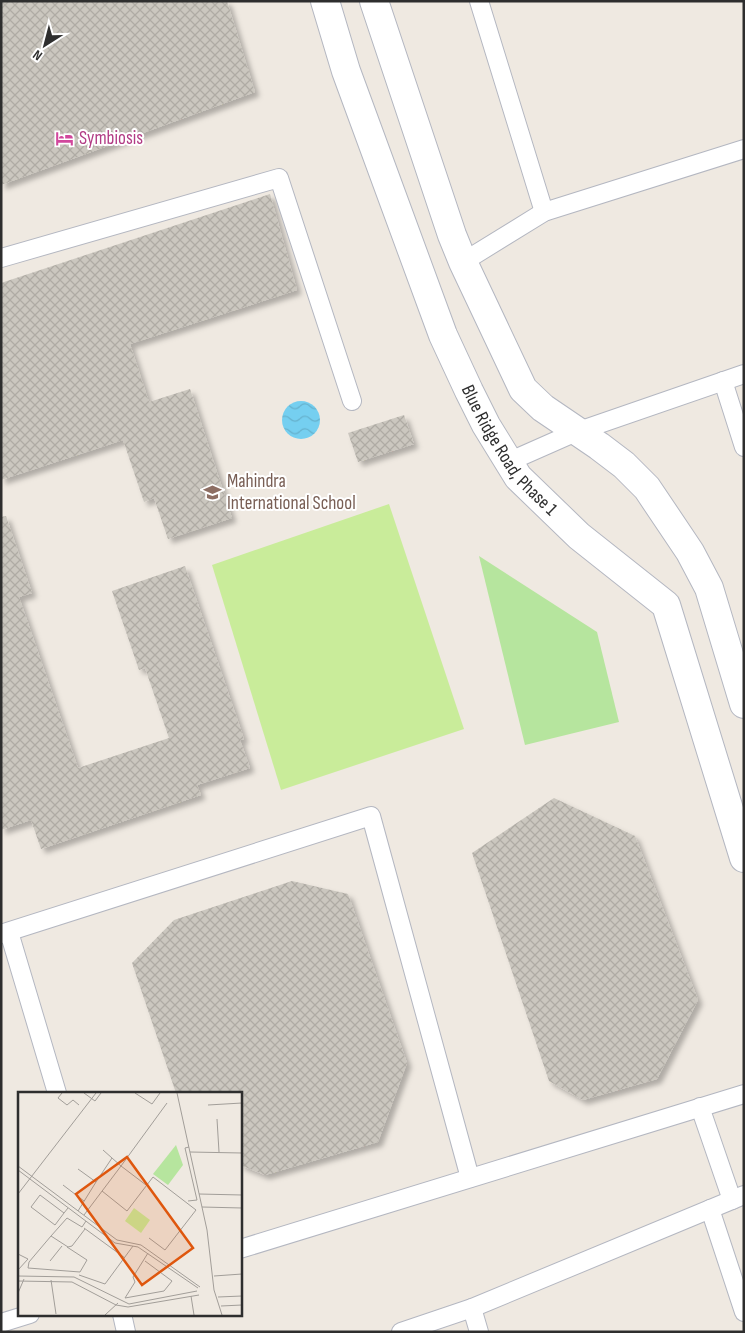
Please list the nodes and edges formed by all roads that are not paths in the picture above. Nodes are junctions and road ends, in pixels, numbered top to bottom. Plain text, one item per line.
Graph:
1 (324, 1) edge
2 (374, 1) edge
3 (479, 1) edge
4 (744, 149) edge
5 (544, 212) junction
6 (1, 258) edge
7 (463, 262) junction
8 (744, 374) edge
9 (723, 381) junction
10 (352, 401) dead end
11 (576, 432) junction
12 (744, 447) edge
13 (508, 462) junction
14 (744, 704) edge
15 (744, 858) edge
16 (5, 933) edge
17 (57, 1092) edge
18 (744, 1094) edge
19 (700, 1107) junction
20 (470, 1178) junction
21 (738, 1198) edge
22 (710, 1209) junction
23 (241, 1249) edge
24 (472, 1308) junction
25 (744, 1312) edge
26 (24, 1316) edge
27 (122, 1316) edge
28 (1, 1323) edge
29 (126, 1332) edge
30 (401, 1332) edge
31 (480, 1332) edge

1 - 13 street, Blue Ridge Road, Phase 1
2 - 7 street
3 - 5 lane
4 - 5 lane
5 - 7 lane
6 - 10 lane
7 - 11 street
8 - 9 lane
9 - 11 lane
9 - 12 lane
11 - 13 lane
11 - 14 street
13 - 15 street, Blue Ridge Road, Phase 1
16 - 17 lane
16 - 20 lane
18 - 19 lane
19 - 20 lane
19 - 21 lane
20 - 23 lane
21 - 22 lane
22 - 24 lane
22 - 25 lane
24 - 30 lane
24 - 31 lane
26 - 28 lane
27 - 29 lane

